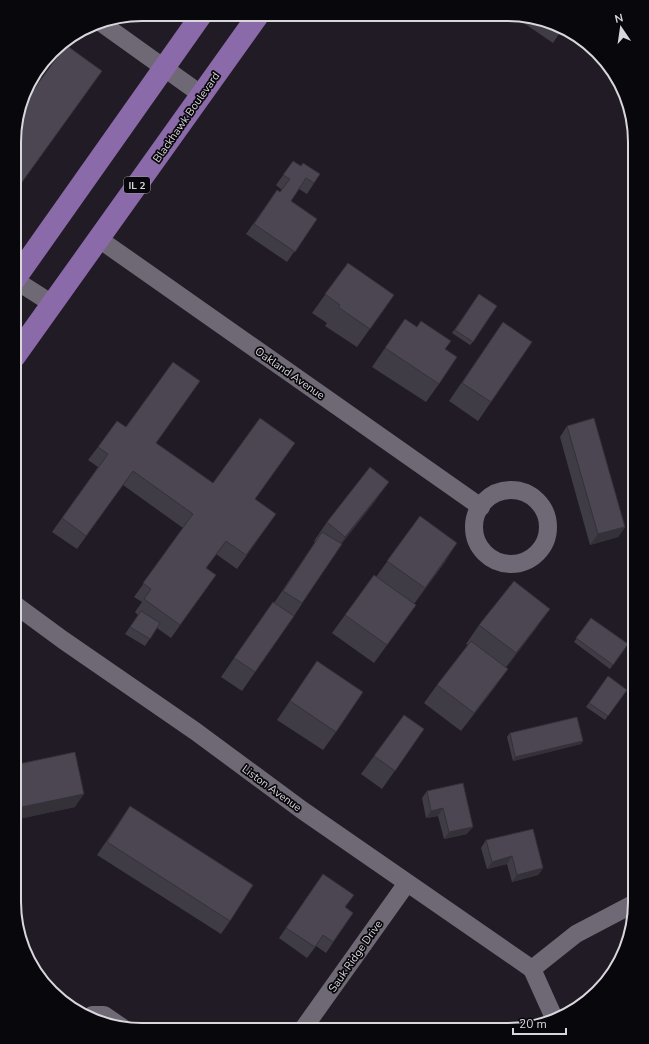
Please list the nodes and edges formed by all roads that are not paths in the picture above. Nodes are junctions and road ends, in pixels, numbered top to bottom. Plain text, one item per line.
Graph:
1 (197, 21) edge
2 (254, 21) edge
3 (106, 26) edge
4 (163, 68) junction
5 (202, 95) junction
6 (99, 239) junction
7 (21, 271) edge
8 (21, 284) edge
9 (51, 303) junction
10 (21, 347) edge
11 (480, 506) junction
12 (21, 609) edge
13 (407, 883) junction
14 (628, 907) edge
15 (532, 969) junction
16 (553, 1014) edge
17 (99, 1015) edge
18 (109, 1018) edge
19 (307, 1023) edge

1 - 4 main road
2 - 5 main road, Blackhawk Boulevard / IL 2
3 - 4 street
4 - 5 street
4 - 7 main road
5 - 6 main road, Blackhawk Boulevard / IL 2
6 - 9 main road, Blackhawk Boulevard / IL 2
6 - 11 street, Oakland Avenue
8 - 9 street
9 - 10 main road, Blackhawk Boulevard / IL 2
11 - 11 street
12 - 13 street, Liston Avenue
13 - 15 street, Liston Avenue
13 - 19 street, Sauk Ridge Drive
14 - 15 street
15 - 16 street
17 - 18 street

